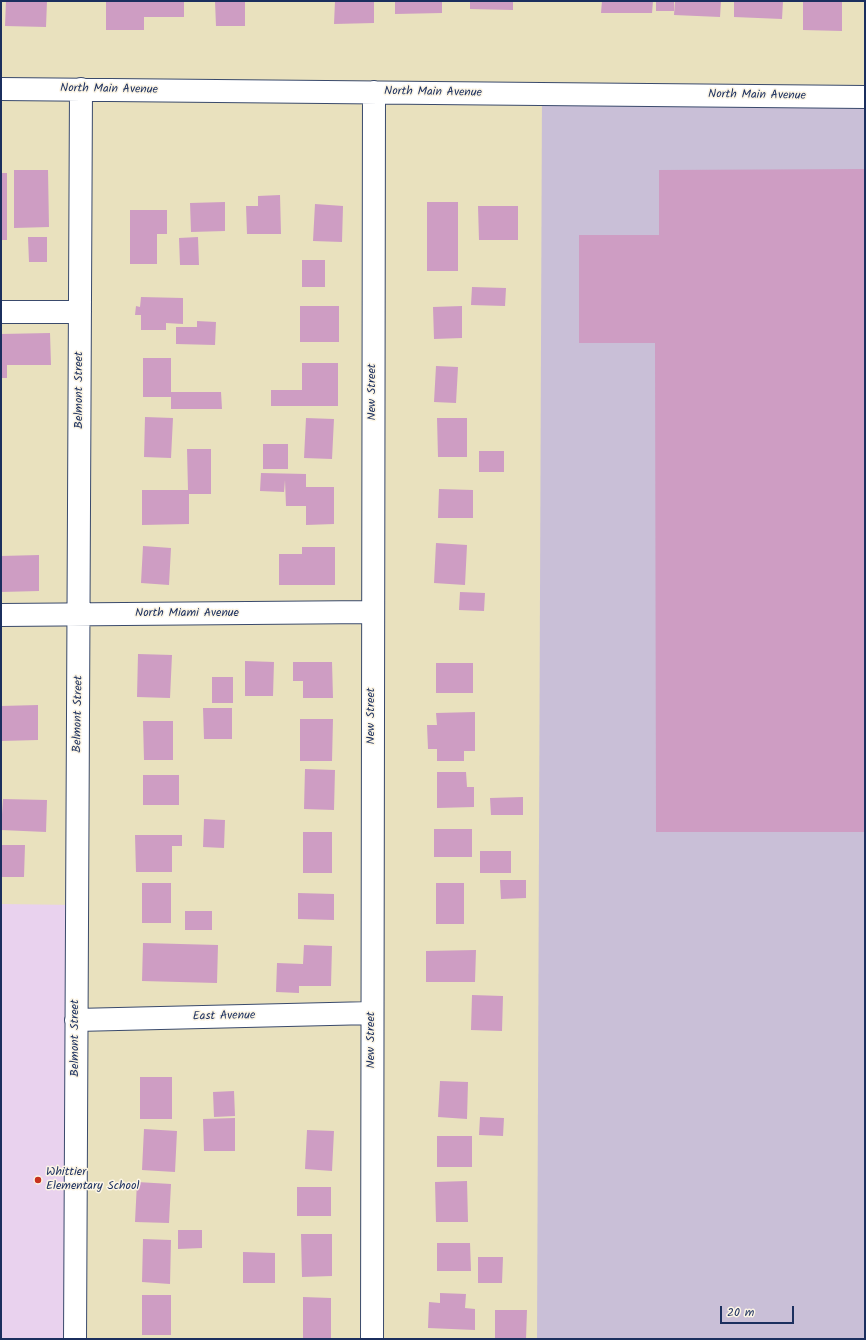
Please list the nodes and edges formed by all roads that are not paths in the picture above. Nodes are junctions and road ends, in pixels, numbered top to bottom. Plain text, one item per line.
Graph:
1 (1, 89) edge
2 (81, 89) junction
3 (374, 92) junction
4 (865, 97) edge
5 (1, 312) edge
6 (80, 312) junction
7 (372, 612) junction
8 (80, 614) junction
9 (1, 615) edge
10 (372, 1013) junction
11 (76, 1020) junction
12 (75, 1339) edge
13 (372, 1339) edge

1 - 2 street, North Main Avenue
2 - 3 street, North Main Avenue
2 - 6 street, Belmont Street
3 - 4 street, North Main Avenue
3 - 7 street, New Street
5 - 6 street
6 - 8 street, Belmont Street
7 - 8 street, North Miami Avenue
7 - 10 street, New Street
8 - 9 street, North Miami Avenue
8 - 11 street, Belmont Street
10 - 11 street, East Avenue
10 - 13 street, New Street
11 - 12 street, Belmont Street

